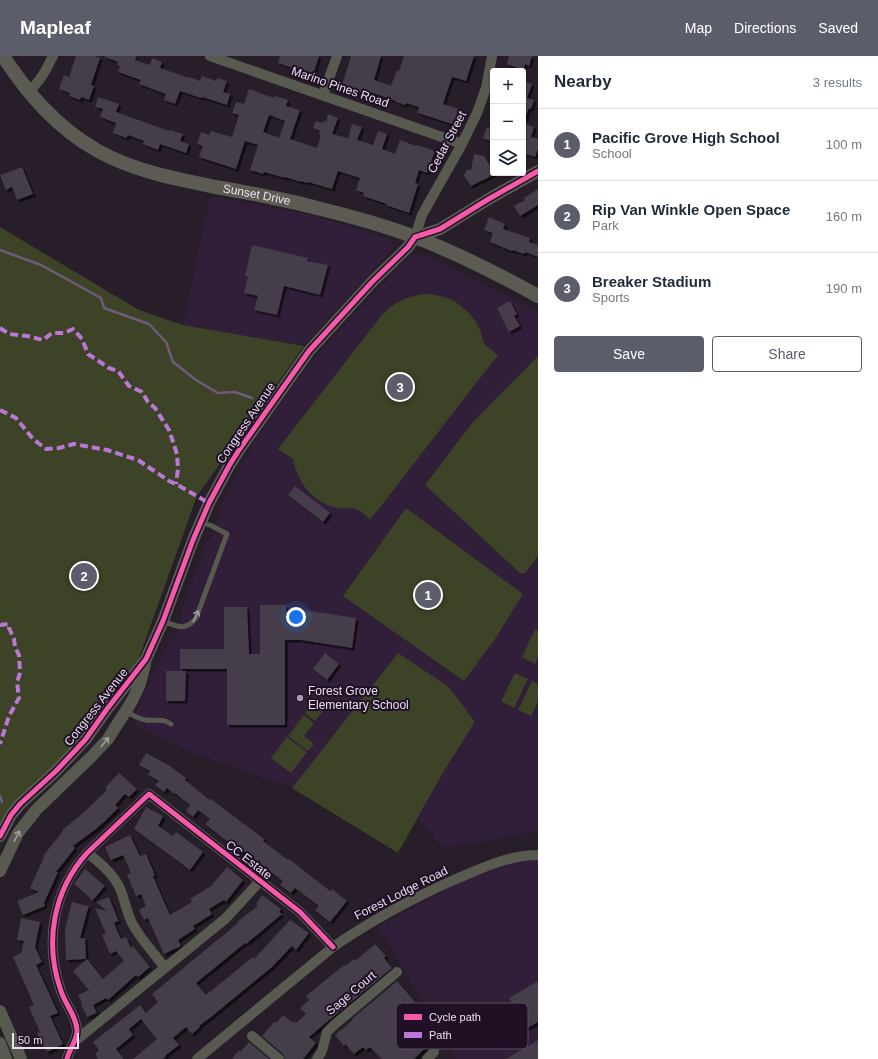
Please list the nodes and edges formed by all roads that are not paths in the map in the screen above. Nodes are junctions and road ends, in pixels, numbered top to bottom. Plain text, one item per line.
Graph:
1 (3, 56) edge
2 (53, 56) edge
3 (210, 56) edge
4 (337, 56) edge
5 (492, 56) edge
6 (28, 92) junction
7 (323, 95) junction
8 (462, 144) junction
9 (538, 171) edge
10 (415, 237) junction
11 (538, 296) edge
12 (201, 522) junction
13 (163, 621) junction
14 (146, 659) junction
15 (126, 711) junction
16 (171, 724) dead end
17 (0, 836) edge
18 (87, 853) junction
19 (538, 855) edge
20 (0, 871) edge
21 (260, 881) junction
22 (333, 947) junction
23 (165, 968) junction
24 (397, 972) dead end
25 (0, 1011) edge
26 (252, 1036) dead end
27 (75, 1041) junction
28 (0, 1043) edge
29 (322, 1048) junction
30 (203, 1057) edge
31 (6, 1059) edge
32 (21, 1059) edge
33 (67, 1059) edge
34 (279, 1059) edge
35 (317, 1059) edge
36 (327, 1059) edge

1 - 6 main road, Sunset Drive
2 - 6 street
3 - 7 street, Marino Pines Road
4 - 7 street
5 - 8 street, Cedar Street
6 - 10 main road, Sunset Drive
7 - 8 street, Marino Pines Road
8 - 10 street, Cedar Street
9 - 10 street
10 - 11 main road, Sunset Drive
10 - 12 street, Congress Avenue
12 - 13 street, Congress Avenue
13 -> 12 lane
13 - 14 street, Congress Avenue
14 - 15 street, Congress Avenue
14 - 17 street, Congress Avenue
15 - 16 lane
20 -> 15 street, Congress Avenue
18 - 21 street, CC Estate
18 - 23 street
18 - 27 street
19 - 22 street, Forest Lodge Road
21 - 22 street, CC Estate
21 - 23 street, CC Estate
22 - 30 street, Forest Lodge Road
23 - 27 street, CC Estate
24 - 29 street, Sage Court
25 - 32 street
26 - 34 street
27 - 33 street
28 - 31 street
29 - 35 street, Sage Court
29 - 36 street

